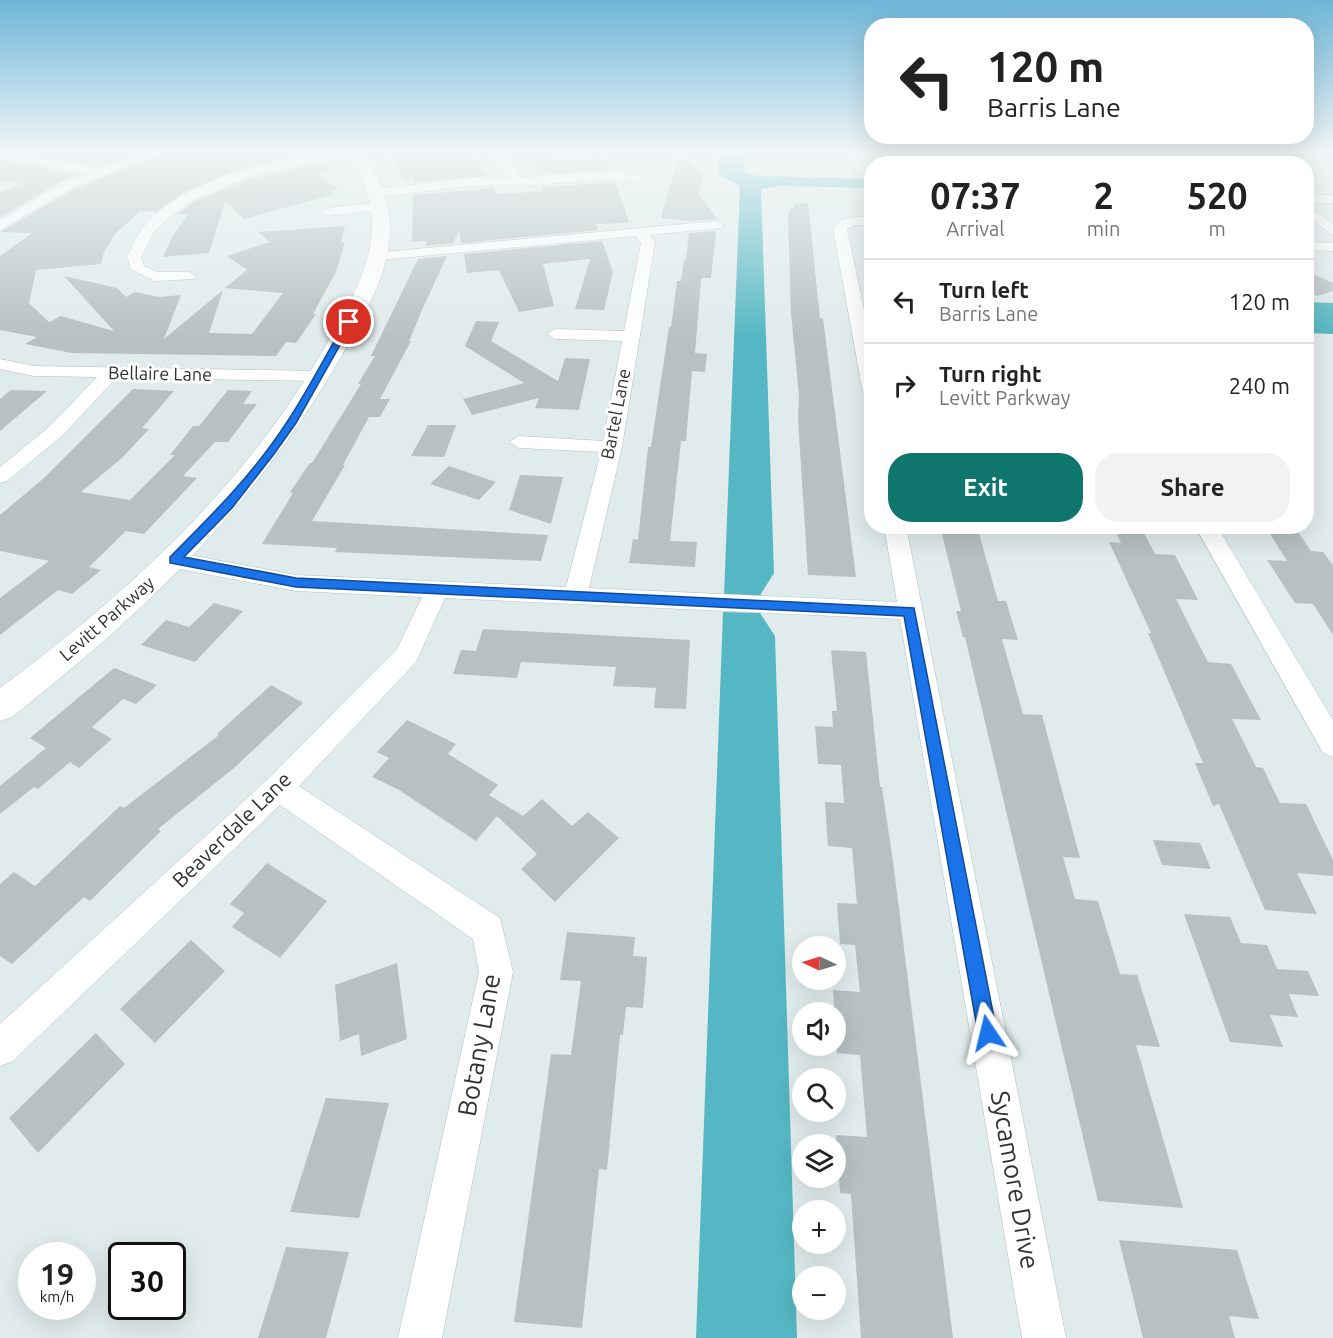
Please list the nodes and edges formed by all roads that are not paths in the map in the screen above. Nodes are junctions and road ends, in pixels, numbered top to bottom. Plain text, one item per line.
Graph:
1 (21, 212) edge
2 (168, 212) edge
3 (380, 212) edge
4 (1314, 216) edge
5 (864, 220) edge
6 (716, 225) dead end
7 (0, 226) edge
8 (1333, 231) edge
9 (640, 233) junction
10 (1314, 246) edge
11 (1333, 247) edge
12 (379, 256) junction
13 (189, 276) dead end
14 (555, 334) dead end
15 (631, 336) junction
16 (864, 352) edge
17 (0, 364) edge
18 (110, 374) junction
19 (320, 376) junction
20 (519, 442) dead end
21 (612, 447) junction
22 (0, 477) edge
23 (897, 534) edge
24 (1211, 534) edge
25 (174, 560) junction
26 (437, 591) junction
27 (575, 597) junction
28 (910, 611) junction
29 (0, 707) edge
30 (1333, 745) edge
31 (278, 788) junction
32 (0, 1048) edge
33 (420, 1338) edge
34 (1044, 1338) edge

1 - 7 street
2 - 13 street
3 - 12 street, Levitt Parkway
4 - 8 street
5 - 16 street
6 - 9 street
9 - 12 street
9 - 15 street, Bartel Lane
10 - 11 street
12 - 19 street, Levitt Parkway
14 - 15 street
15 - 21 street, Bartel Lane
17 - 18 street, Bellaire Lane
18 - 19 street, Bellaire Lane
18 - 22 street
19 - 25 street, Levitt Parkway
20 - 21 street
21 - 27 street, Bartel Lane
23 - 28 street, Sycamore Drive
24 - 30 street
25 - 26 street
25 - 29 street, Levitt Parkway
26 - 27 street
26 - 31 street, Beaverdale Lane
27 - 28 street
28 - 34 street, Sycamore Drive
31 - 32 street, Beaverdale Lane
31 - 33 street, Botany Lane

